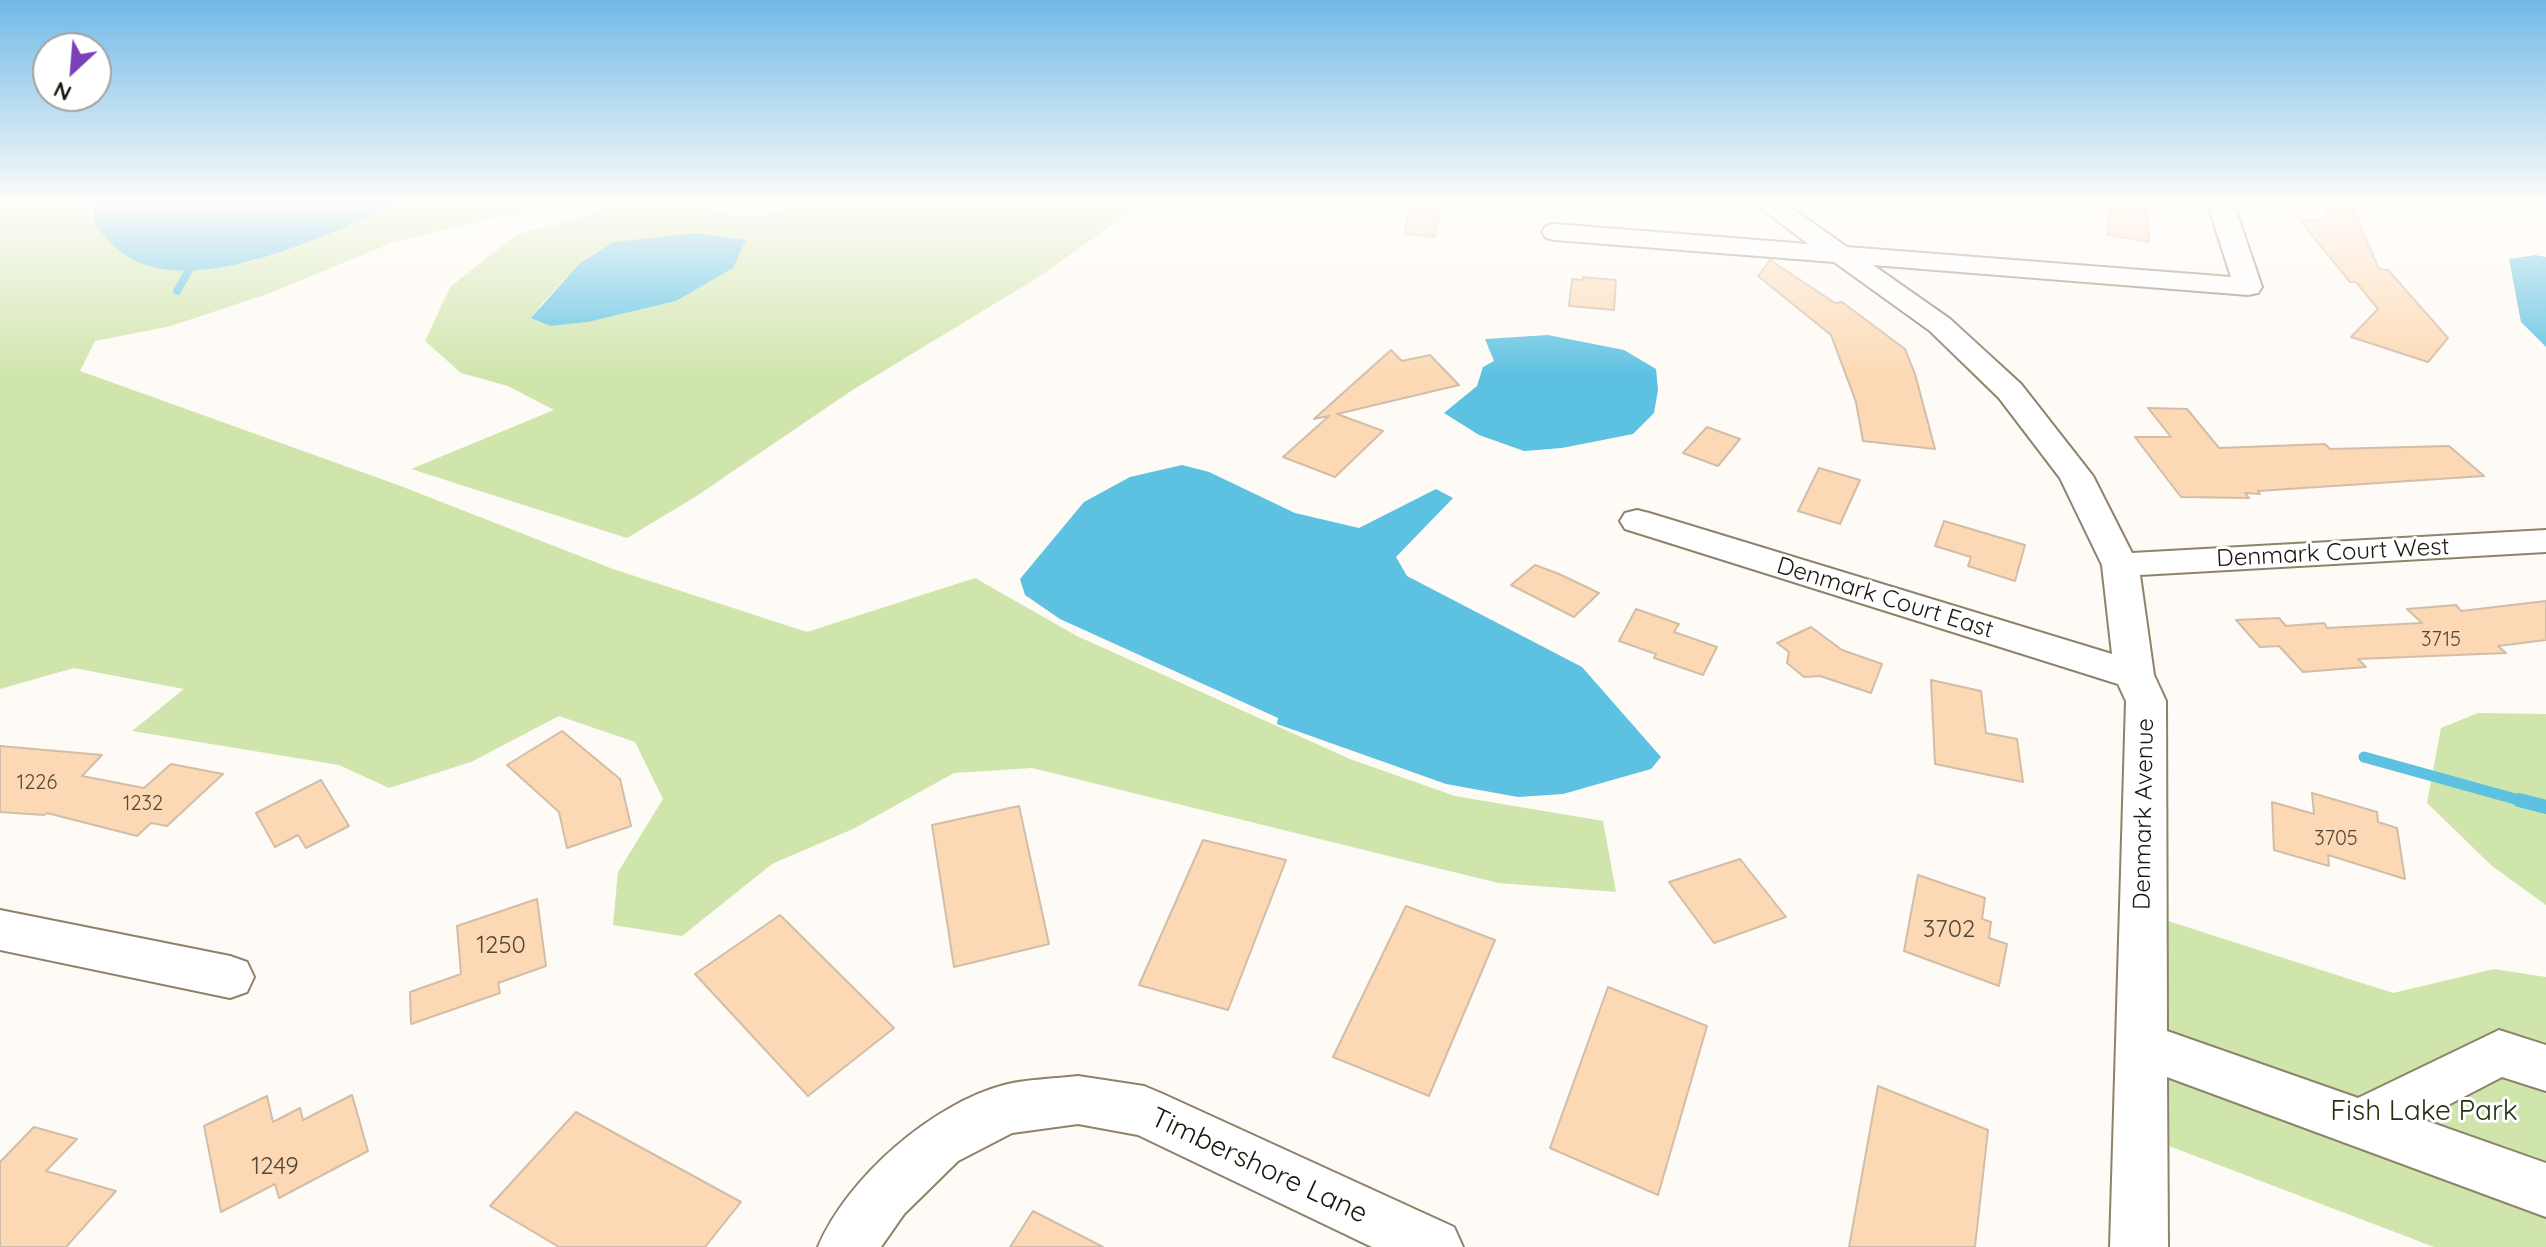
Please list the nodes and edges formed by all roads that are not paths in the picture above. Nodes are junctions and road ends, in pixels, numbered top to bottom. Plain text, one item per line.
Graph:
1 (1848, 260) edge
2 (1907, 260) edge
3 (2239, 260) edge
4 (1637, 521) dead end
5 (2546, 541) edge
6 (2120, 565) junction
7 (2134, 675) junction
8 (0, 930) edge
9 (230, 977) dead end
10 (2142, 1045) junction
11 (2546, 1068) edge
12 (2359, 1124) junction
13 (2546, 1190) edge
14 (847, 1247) edge
15 (1434, 1247) edge
16 (2139, 1247) edge

1 - 6 street, Denmark Avenue
2 - 3 street
4 - 7 street, Denmark Court East
5 - 6 street, Denmark Court West
6 - 7 street, Denmark Avenue
7 - 10 street, Denmark Avenue
8 - 9 street
10 - 12 street
10 - 16 street, Denmark Avenue
11 - 12 street
12 - 13 street
14 - 15 street, Timbershore Lane

